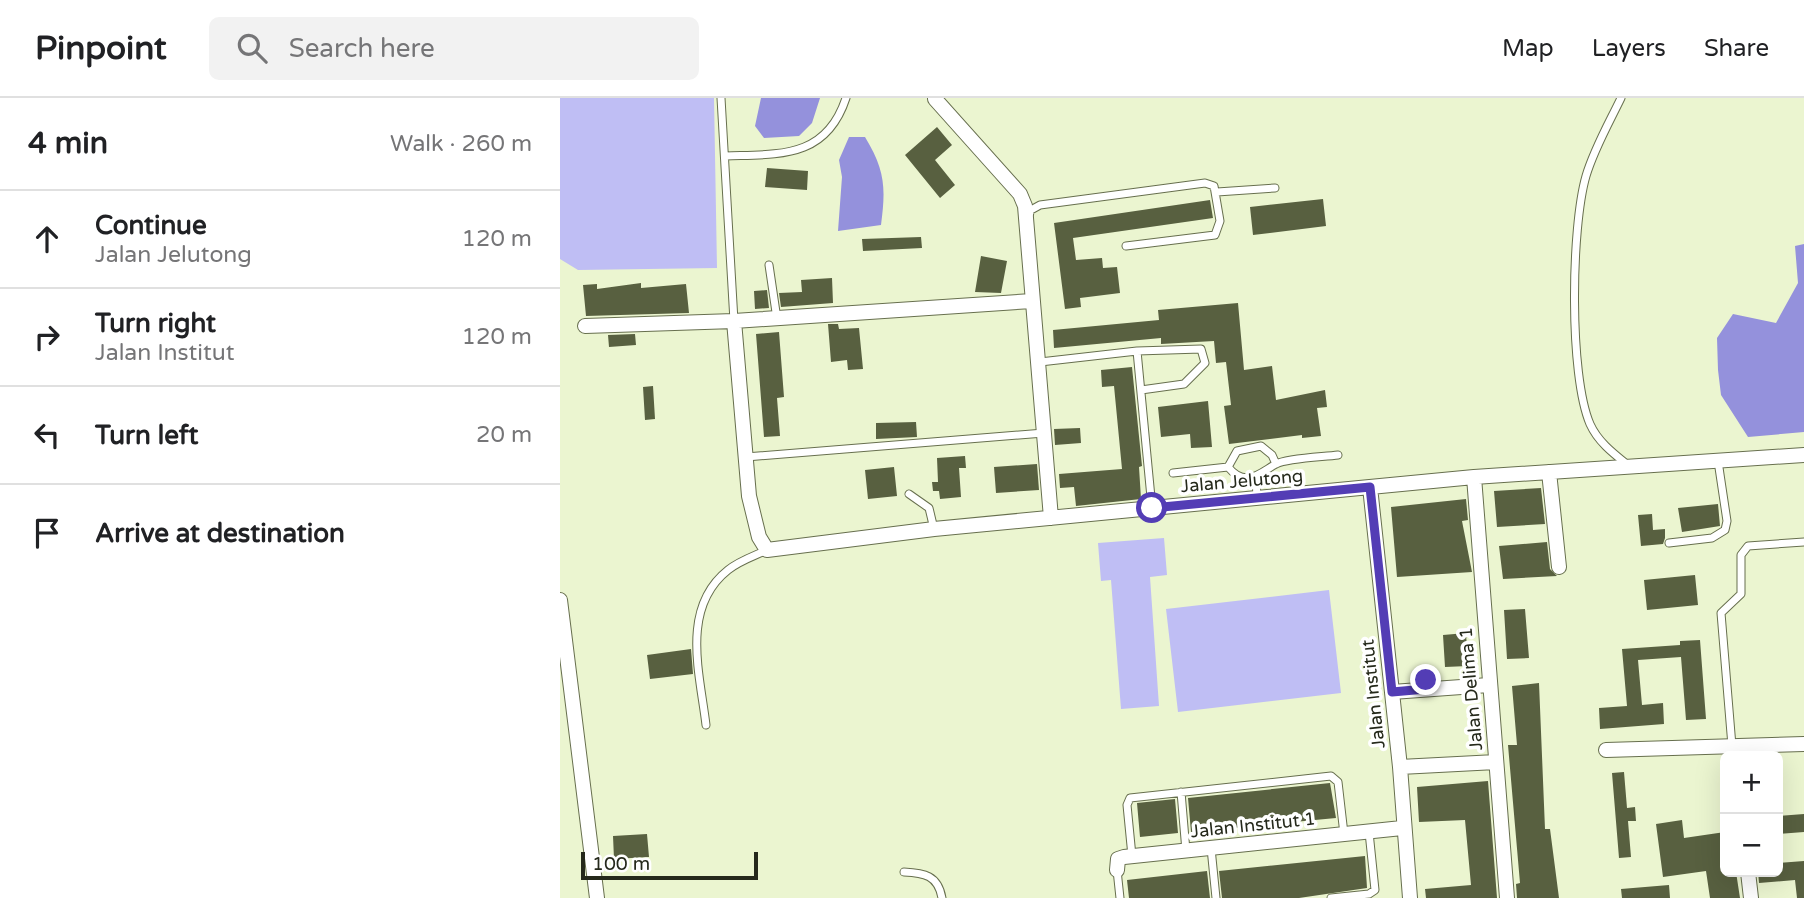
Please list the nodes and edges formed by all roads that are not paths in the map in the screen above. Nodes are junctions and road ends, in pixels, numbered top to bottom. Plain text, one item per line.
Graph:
1 (722, 98) edge
2 (846, 98) edge
3 (1621, 98) edge
4 (935, 99) edge
5 (726, 156) junction
6 (1275, 188) dead end
7 (1217, 192) junction
8 (1027, 219) junction
9 (1126, 246) dead end
10 (769, 265) dead end
11 (1032, 301) junction
12 (777, 319) junction
13 (734, 321) junction
14 (585, 326) dead end
15 (1137, 351) junction
16 (1040, 362) junction
17 (1141, 390) junction
18 (1045, 433) junction
19 (1804, 455) edge
20 (1338, 456) dead end
21 (746, 457) junction
22 (1718, 461) junction
23 (1276, 464) junction
24 (1228, 467) junction
25 (1630, 467) junction
26 (1549, 472) junction
27 (1173, 473) dead end
28 (1256, 476) junction
29 (1474, 477) junction
30 (1370, 487) junction
31 (909, 494) dead end
32 (1258, 499) junction
33 (1152, 508) junction
34 (1051, 518) junction
35 (934, 529) junction
36 (1669, 542) dead end
37 (1804, 542) edge
38 (767, 550) junction
39 (1559, 567) dead end
40 (560, 600) edge
41 (1489, 685) junction
42 (1392, 692) junction
43 (706, 725) dead end
44 (1804, 744) edge
45 (1606, 750) dead end
46 (1733, 751) edge
47 (1496, 762) junction
48 (1400, 767) junction
49 (1181, 792) junction
50 (1402, 828) junction
51 (1369, 832) junction
52 (1344, 835) junction
53 (1211, 848) junction
54 (1186, 851) junction
55 (1132, 856) junction
56 (1117, 870) joint
57 (904, 872) dead end
58 (1749, 877) edge
59 (597, 898) edge
60 (942, 898) edge
61 (1120, 898) edge
62 (1216, 898) edge
63 (1331, 898) edge
64 (1410, 898) edge
65 (1507, 898) edge
66 (1751, 898) edge

1 - 5 lane
2 - 5 lane
3 - 25 lane
4 - 8 street
5 - 13 lane
6 - 7 lane
7 - 8 lane
7 - 9 lane
8 - 11 street
10 - 12 lane
11 - 12 street
11 - 16 street
12 - 13 street
13 - 14 street
13 - 21 street
15 - 16 lane
15 - 17 lane
15 - 17 lane
16 - 18 street
17 - 33 lane
18 - 21 lane
18 - 34 street
19 - 22 street, Jalan Jelutong
20 - 23 lane
21 - 38 street
22 - 25 street, Jalan Jelutong
22 - 36 lane
23 - 24 lane
23 - 28 lane
24 - 27 lane
24 - 28 lane
25 - 26 street, Jalan Jelutong
26 - 29 street, Jalan Jelutong
26 - 39 street
28 - 32 lane
29 - 30 street, Jalan Jelutong
29 - 41 street, Jalan Delima 1
30 - 32 street, Jalan Jelutong
30 - 42 street, Jalan Institut
31 - 35 lane
32 - 33 street, Jalan Jelutong
33 - 34 street, Jalan Jelutong
34 - 35 street, Jalan Jelutong
35 - 38 street, Jalan Jelutong
37 - 46 lane
38 - 43 lane, Jalan Jelutong
40 - 59 street
41 - 42 street
41 - 47 street, Jalan Delima 1
42 - 48 street, Jalan Institut
44 - 46 street
45 - 46 street
47 - 48 street
47 - 65 street, Jalan Delima 1
48 - 50 street, Jalan Institut
49 - 52 lane
49 - 54 lane
49 - 55 lane
50 - 51 street, Jalan Institut 1
50 - 64 street, Jalan Institut
51 - 52 street, Jalan Institut 1
51 - 63 lane
52 - 53 street, Jalan Institut 1
53 - 54 street, Jalan Institut 1
53 - 62 lane
54 - 55 street, Jalan Institut 1
55 - 56 street
56 - 61 lane
57 - 60 lane
58 - 66 street

